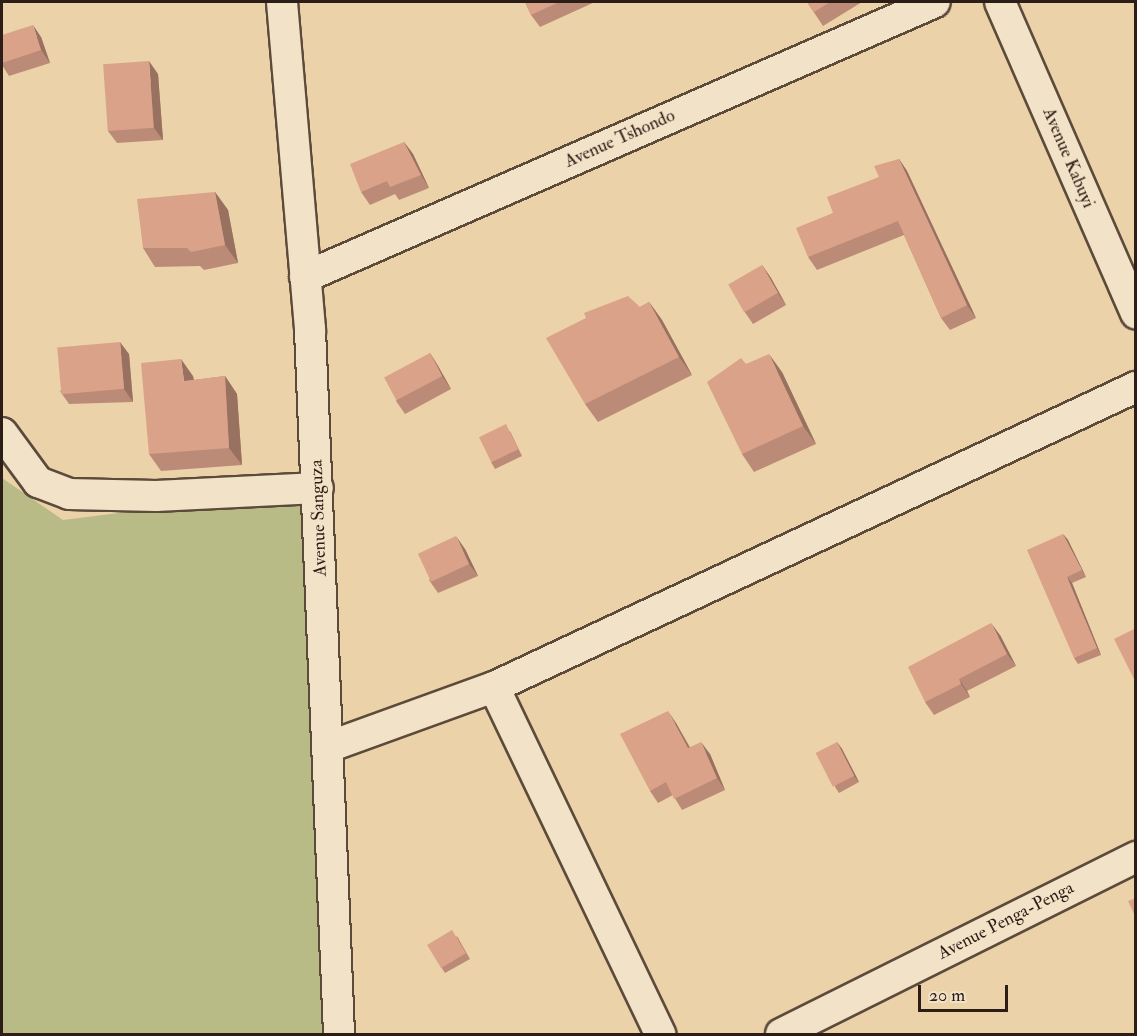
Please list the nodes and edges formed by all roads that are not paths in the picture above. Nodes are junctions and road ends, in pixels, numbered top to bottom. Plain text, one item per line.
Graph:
1 (282, 2) edge
2 (935, 2) edge
3 (1000, 2) edge
4 (305, 277) junction
5 (1136, 314) edge
6 (1136, 387) edge
7 (2, 433) edge
8 (318, 488) junction
9 (494, 687) junction
10 (328, 747) junction
11 (1136, 856) edge
12 (339, 1035) edge
13 (660, 1035) edge
14 (781, 1035) edge

1 - 4 street, Avenue Sanguza
2 - 4 street, Avenue Tshondo
3 - 5 street, Avenue Kabuyi
4 - 8 street, Avenue Sanguza
6 - 9 street
7 - 8 street
8 - 10 street, Avenue Sanguza
9 - 10 street
9 - 13 street
10 - 12 street, Avenue Sanguza
11 - 14 street, Avenue Penga-Penga

